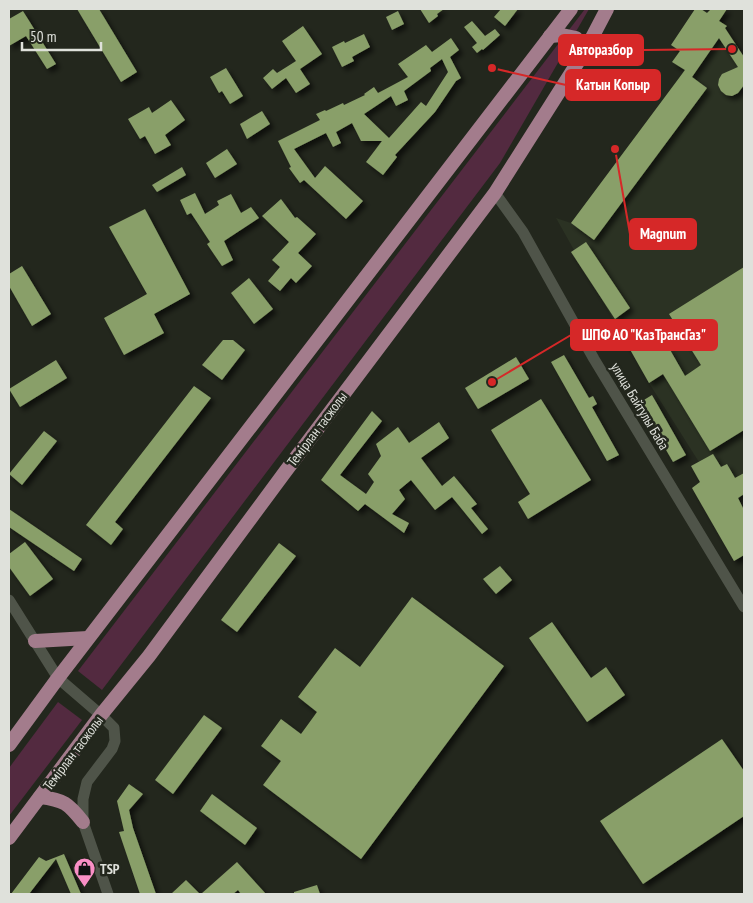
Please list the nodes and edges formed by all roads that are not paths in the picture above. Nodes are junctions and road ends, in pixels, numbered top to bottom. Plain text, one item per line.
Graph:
1 (571, 9) edge
2 (607, 9) edge
3 (550, 36) junction
4 (581, 57) junction
5 (495, 193) junction
6 (9, 600) edge
7 (744, 607) edge
8 (88, 638) junction
9 (35, 642) junction
10 (58, 678) junction
11 (101, 715) junction
12 (9, 746) edge
13 (40, 797) junction
14 (83, 822) junction
15 (9, 838) edge
16 (108, 894) edge

1 - 3 main road
2 - 4 main road, Темірлан тасжолы
3 - 4 main road
3 - 8 main road
4 - 5 main road, Темірлан тасжолы
5 - 7 street, улица Байтулы Баба
5 - 11 main road, Темірлан тасжолы
6 - 9 street
8 - 9 main road
8 - 10 main road
9 - 10 street
10 - 11 street
10 - 12 main road
11 - 13 main road, Темірлан тасжолы
11 - 14 street
13 - 14 main road
13 - 15 main road, Темірлан тасжолы
14 - 16 street

